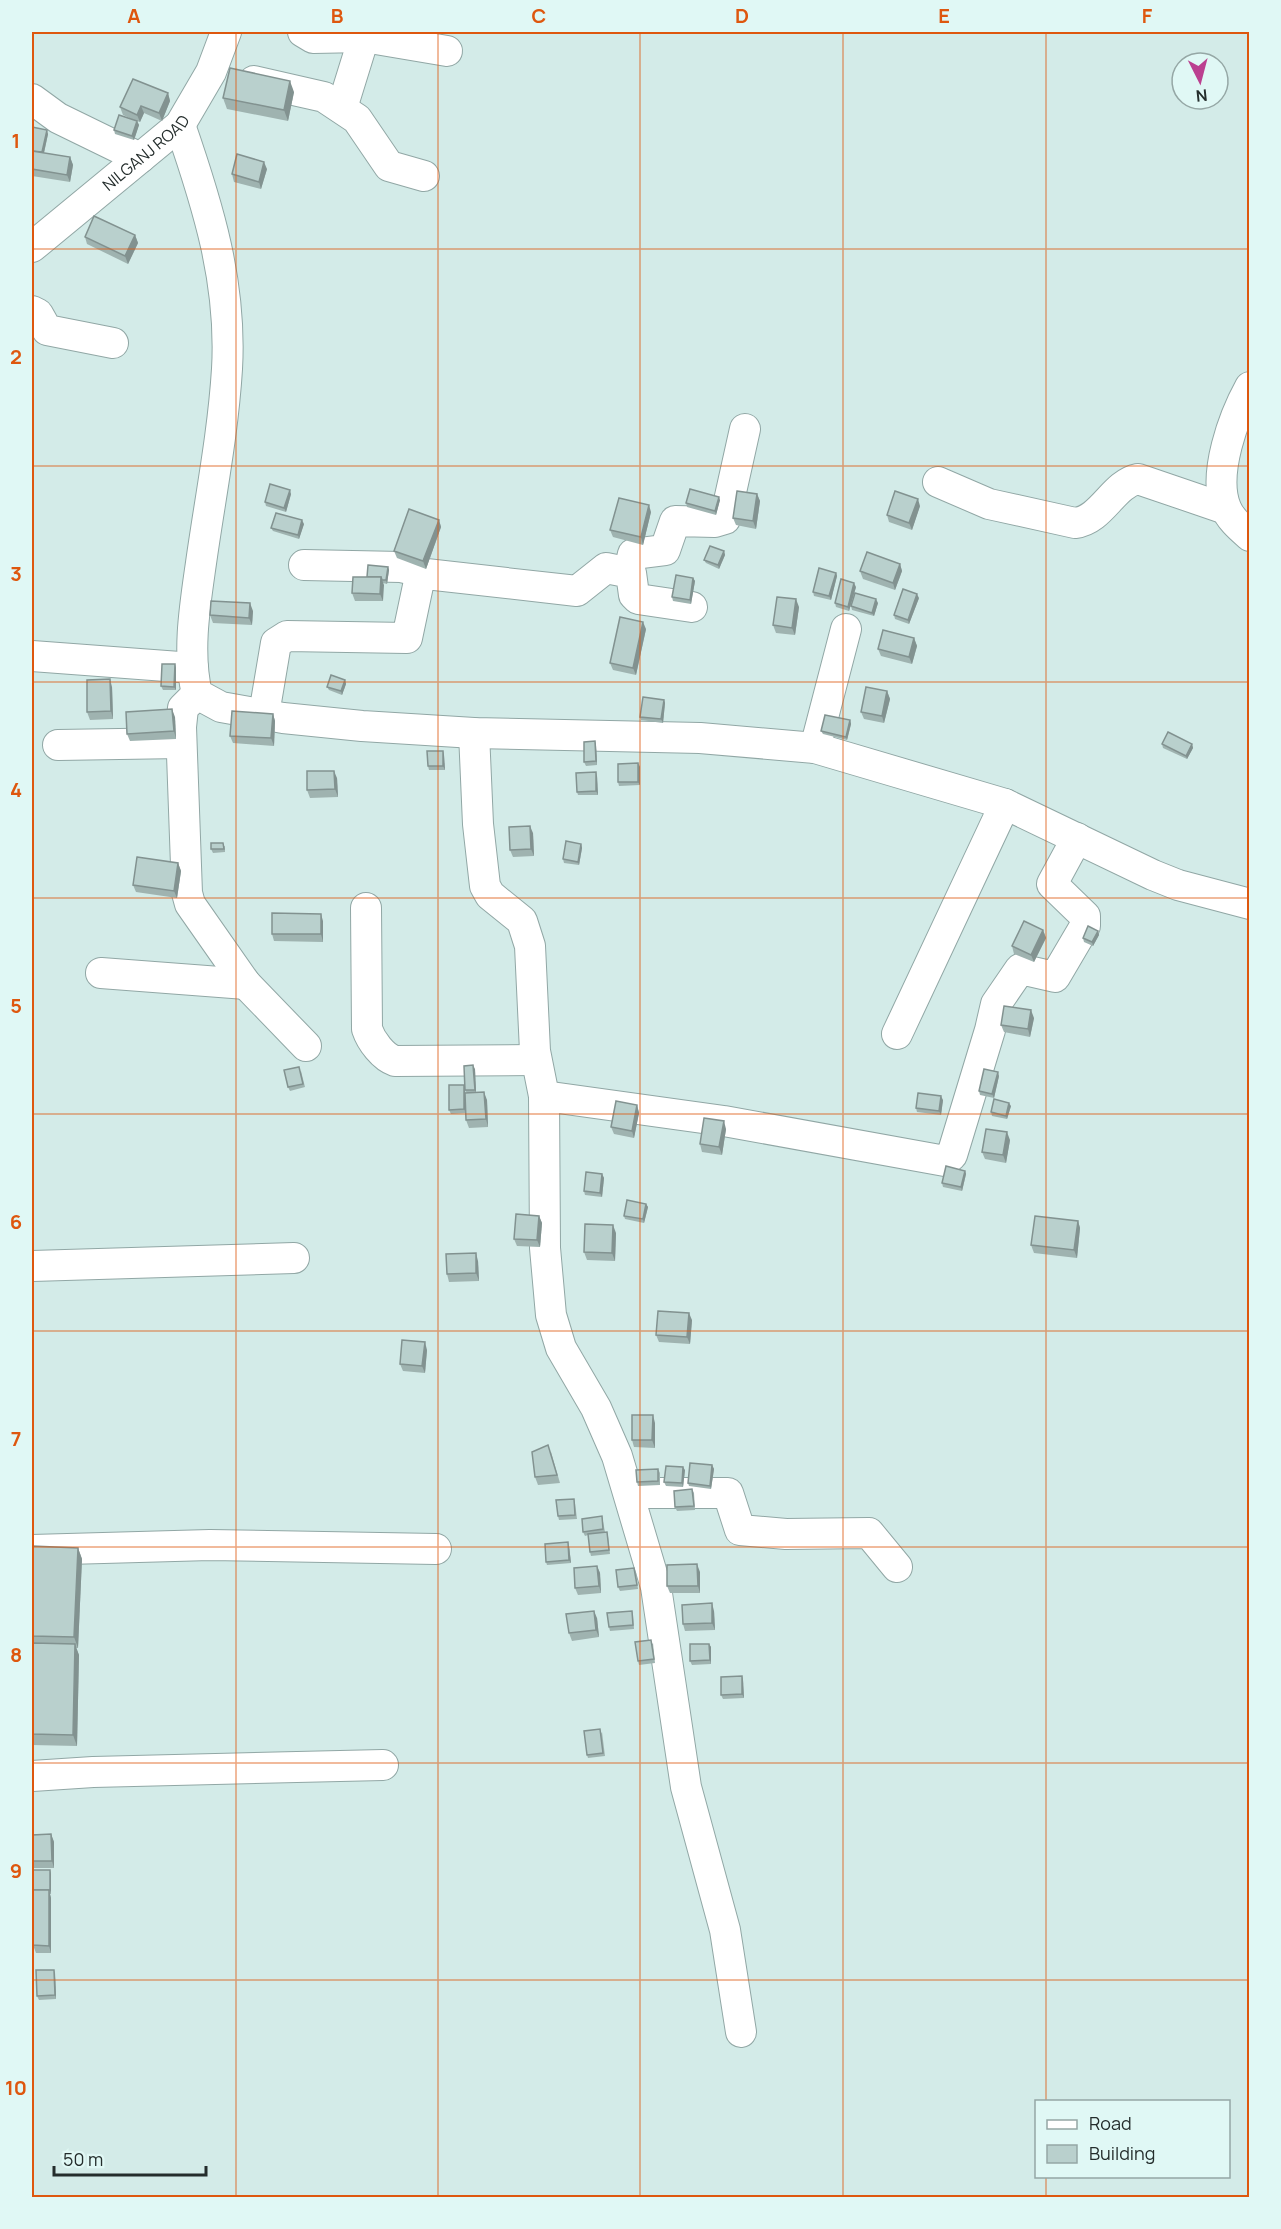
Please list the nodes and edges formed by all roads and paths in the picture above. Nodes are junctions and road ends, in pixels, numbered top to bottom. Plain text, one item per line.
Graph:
1 (226, 32) edge
2 (303, 32) edge
3 (364, 37) junction
4 (447, 51) dead end
5 (211, 72) junction
6 (32, 99) edge
7 (342, 108) junction
8 (180, 125) junction
9 (140, 158) junction
10 (424, 176) dead end
11 (32, 247) edge
12 (32, 311) edge
13 (113, 344) dead end
14 (1250, 387) edge
15 (745, 429) dead end
16 (938, 482) dead end
17 (1226, 509) junction
18 (1250, 536) edge
19 (304, 565) dead end
20 (629, 571) junction
21 (422, 576) junction
22 (692, 607) edge
23 (846, 629) dead end
24 (32, 656) edge
25 (195, 681) junction
26 (264, 714) junction
27 (474, 733) junction
28 (181, 743) junction
29 (58, 745) dead end
30 (815, 748) junction
31 (1005, 804) junction
32 (1077, 838) junction
33 (1250, 904) edge
34 (366, 908) dead end
35 (101, 973) dead end
36 (246, 984) junction
37 (897, 1034) dead end
38 (306, 1046) dead end
39 (536, 1060) junction
40 (544, 1096) junction
41 (294, 1258) dead end
42 (32, 1266) edge
43 (629, 1493) junction
44 (436, 1549) dead end
45 (32, 1550) edge
46 (897, 1567) dead end
47 (383, 1766) dead end
48 (32, 1776) edge
49 (741, 2032) dead end

1 - 5 street, NILGANJ ROAD
2 - 3 street
3 - 4 street
3 - 7 street
5 - 7 street
5 - 8 street, NILGANJ ROAD
6 - 9 street
7 - 10 street
8 - 9 street, NILGANJ ROAD
8 - 25 street
9 - 11 street, NILGANJ ROAD
12 - 13 street
14 - 17 street
15 - 20 street
16 - 17 street
17 - 18 street
19 - 21 street
20 - 21 street
20 - 22 street
21 - 26 street
23 - 30 street
24 - 25 street
25 - 26 street
25 - 28 street
26 - 27 street
27 - 30 street
27 - 39 street
28 - 29 street
28 - 36 street
30 - 31 street
31 - 32 street
31 - 37 street
32 - 33 street
32 - 40 street
34 - 39 street
35 - 36 street
36 - 38 street
39 - 40 street
40 - 43 street
41 - 42 street
43 - 46 street
43 - 49 street
44 - 45 street
47 - 48 street

